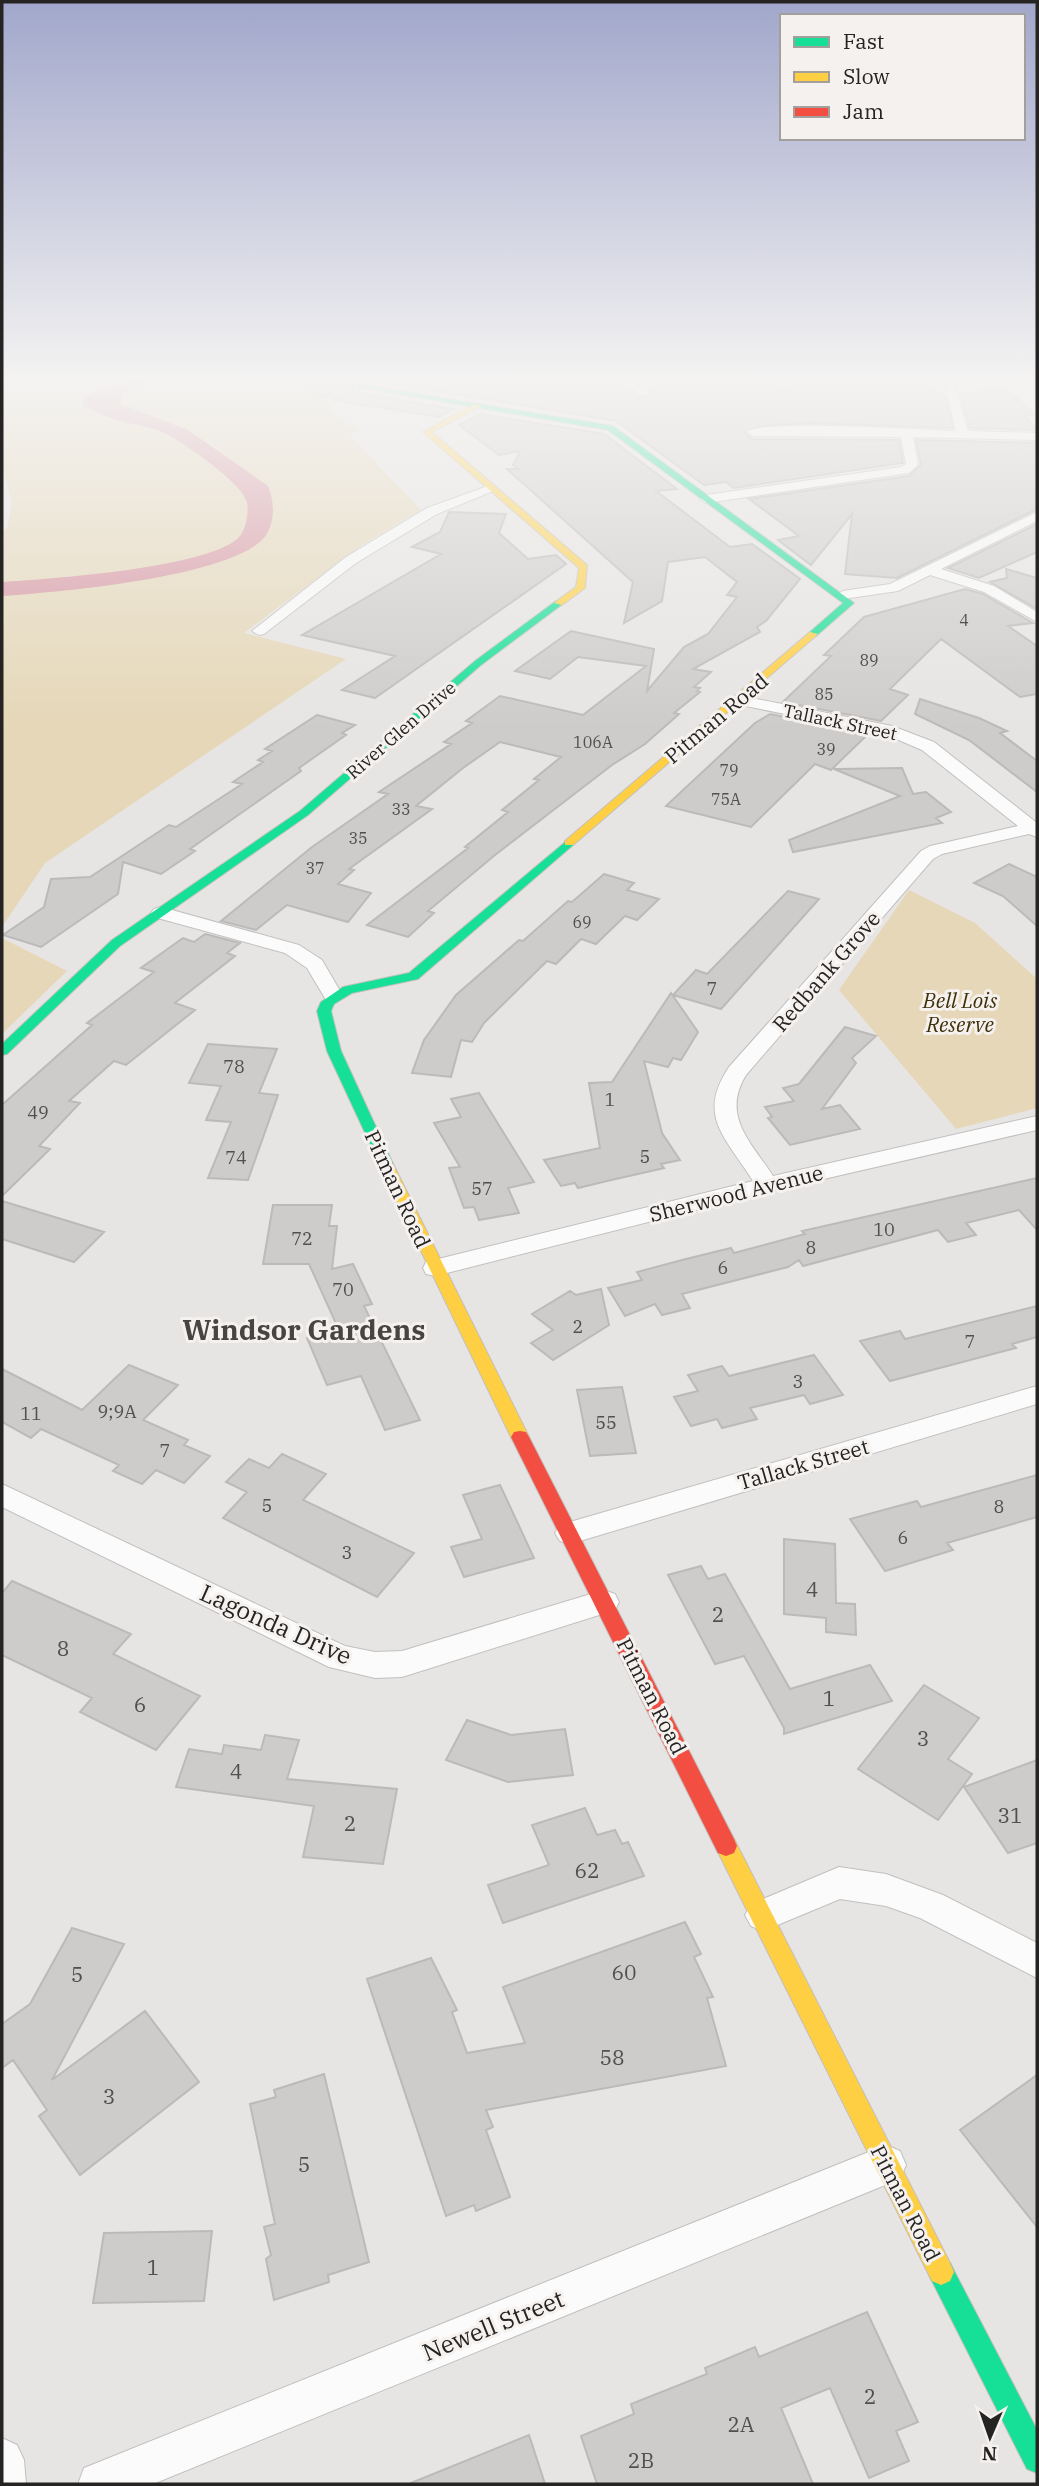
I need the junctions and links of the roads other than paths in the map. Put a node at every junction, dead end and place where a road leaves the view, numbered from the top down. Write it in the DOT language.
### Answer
graph roads {
  1 [pos="473,496"];
  2 [pos="500,496"];
  3 [pos="702,496"];
  4 [pos="726,496"];
  5 [pos="706,499"];
  6 [pos="1037,516"];
  7 [pos="929,570"];
  8 [pos="843,595"];
  9 [pos="1037,618"];
  10 [pos="259,631"];
  11 [pos="737,700"];
  12 [pos="1035,830"];
  13 [pos="161,913"];
  14 [pos="333,996"];
  15 [pos="2,1051"];
  16 [pos="1037,1123"];
  17 [pos="767,1185"];
  18 [pos="435,1268"];
  19 [pos="1037,1395"];
  20 [pos="2,1495"];
  21 [pos="570,1533"];
  22 [pos="604,1602"];
  23 [pos="763,1915"];
  24 [pos="1034,1954"];
  25 [pos="886,2165"];
  26 [pos="1037,2459"];
  27 [pos="2,2460"];
  28 [pos="4,2484"];
  29 [pos="100,2484"];
  1 -- 10 [label="street"];
  2 -- 13 [label="street, River Glen Drive"];
  3 -- 5 [label="street"];
  4 -- 5 [label="street"];
  5 -- 8 [label="street"];
  6 -- 7 [label="street"];
  7 -- 8 [label="street"];
  7 -- 9 [label="street"];
  8 -- 11 [label="street, Pitman Road"];
  11 -- 12 [label="street, Tallack Street"];
  11 -- 14 [label="street, Pitman Road"];
  12 -- 17 [label="street, Redbank Grove"];
  13 -- 14 [label="street"];
  13 -- 15 [label="street, River Glen Drive"];
  14 -- 18 [label="street, Pitman Road"];
  16 -- 17 [label="street, Sherwood Avenue"];
  17 -- 18 [label="street, Sherwood Avenue"];
  18 -- 21 [label="street, Pitman Road"];
  19 -- 21 [label="street, Tallack Street"];
  20 -- 22 [label="street, Lagonda Drive"];
  21 -- 22 [label="street, Pitman Road"];
  22 -- 23 [label="street, Pitman Road"];
  23 -- 24 [label="street"];
  23 -- 25 [label="street, Pitman Road"];
  25 -- 26 [label="street, Pitman Road"];
  25 -- 29 [label="street, Newell Street"];
  27 -- 28 [label="street"];
}
